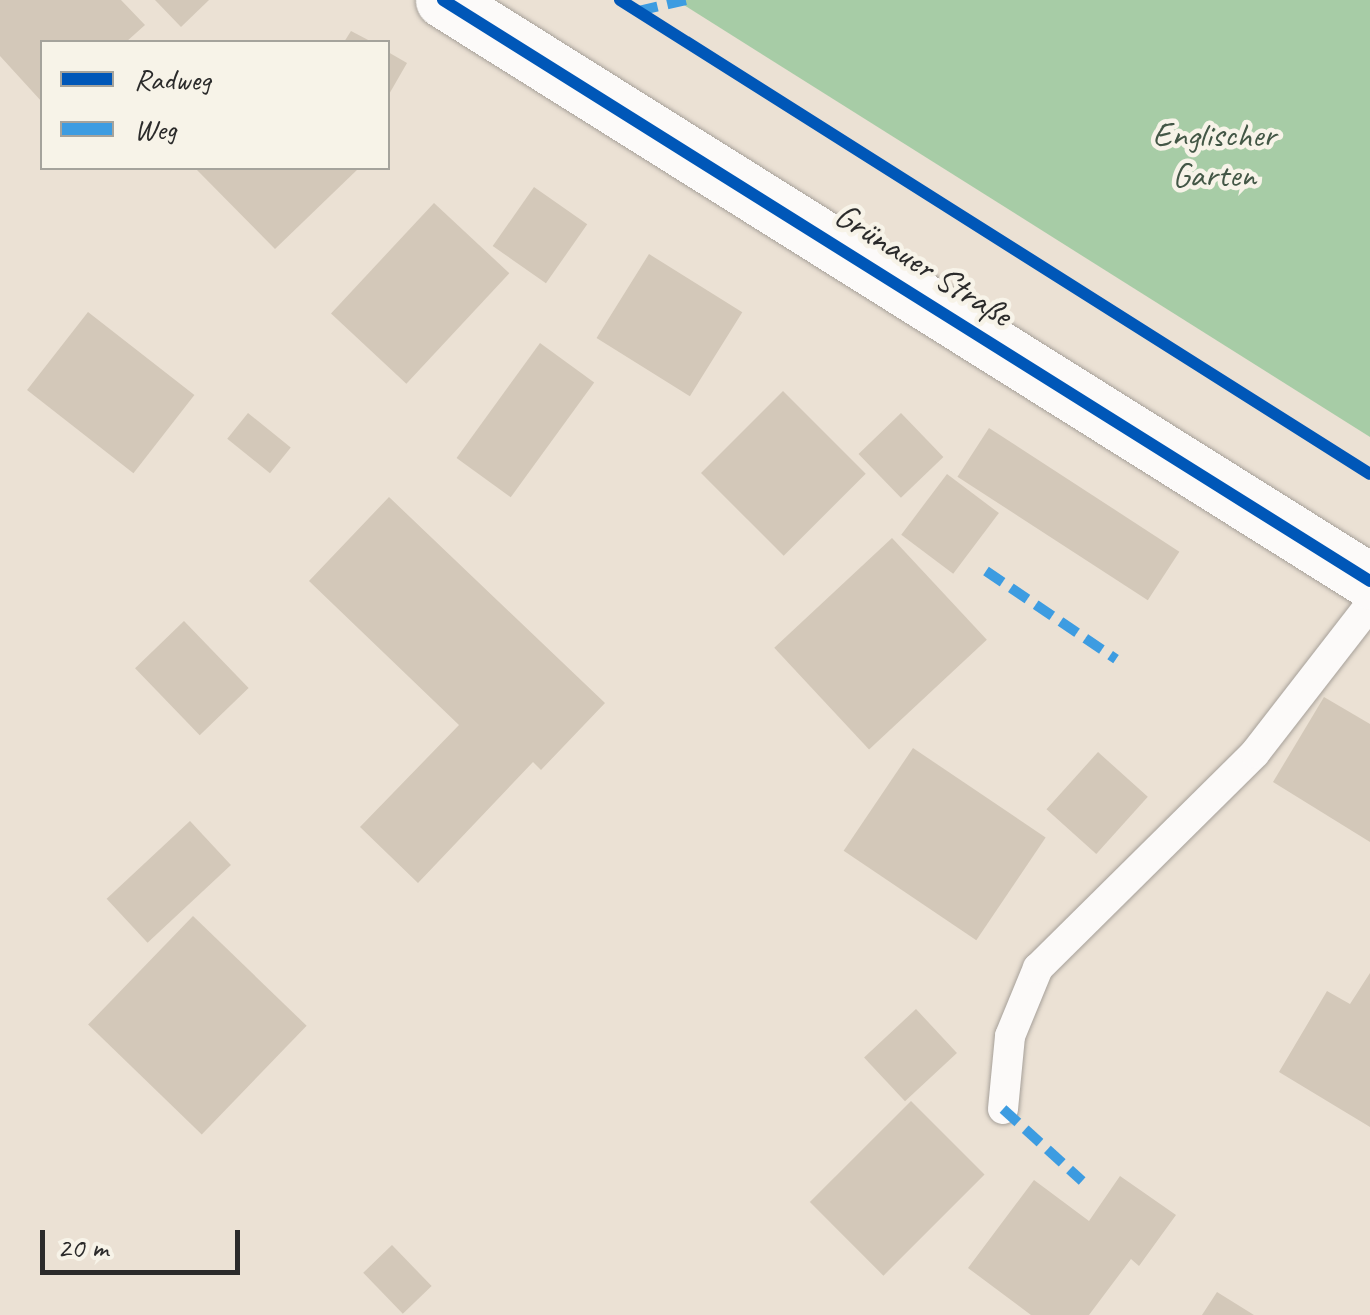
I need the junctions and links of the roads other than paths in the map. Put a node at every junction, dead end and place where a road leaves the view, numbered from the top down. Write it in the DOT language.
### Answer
graph roads {
  1 [pos="469,7"];
  2 [pos="1370,580"];
  3 [pos="1370,604"];
  4 [pos="1003,1110"];
  1 -- 2 [label="street, Grünauer Straße"];
  3 -- 4 [label="lane"];
}
